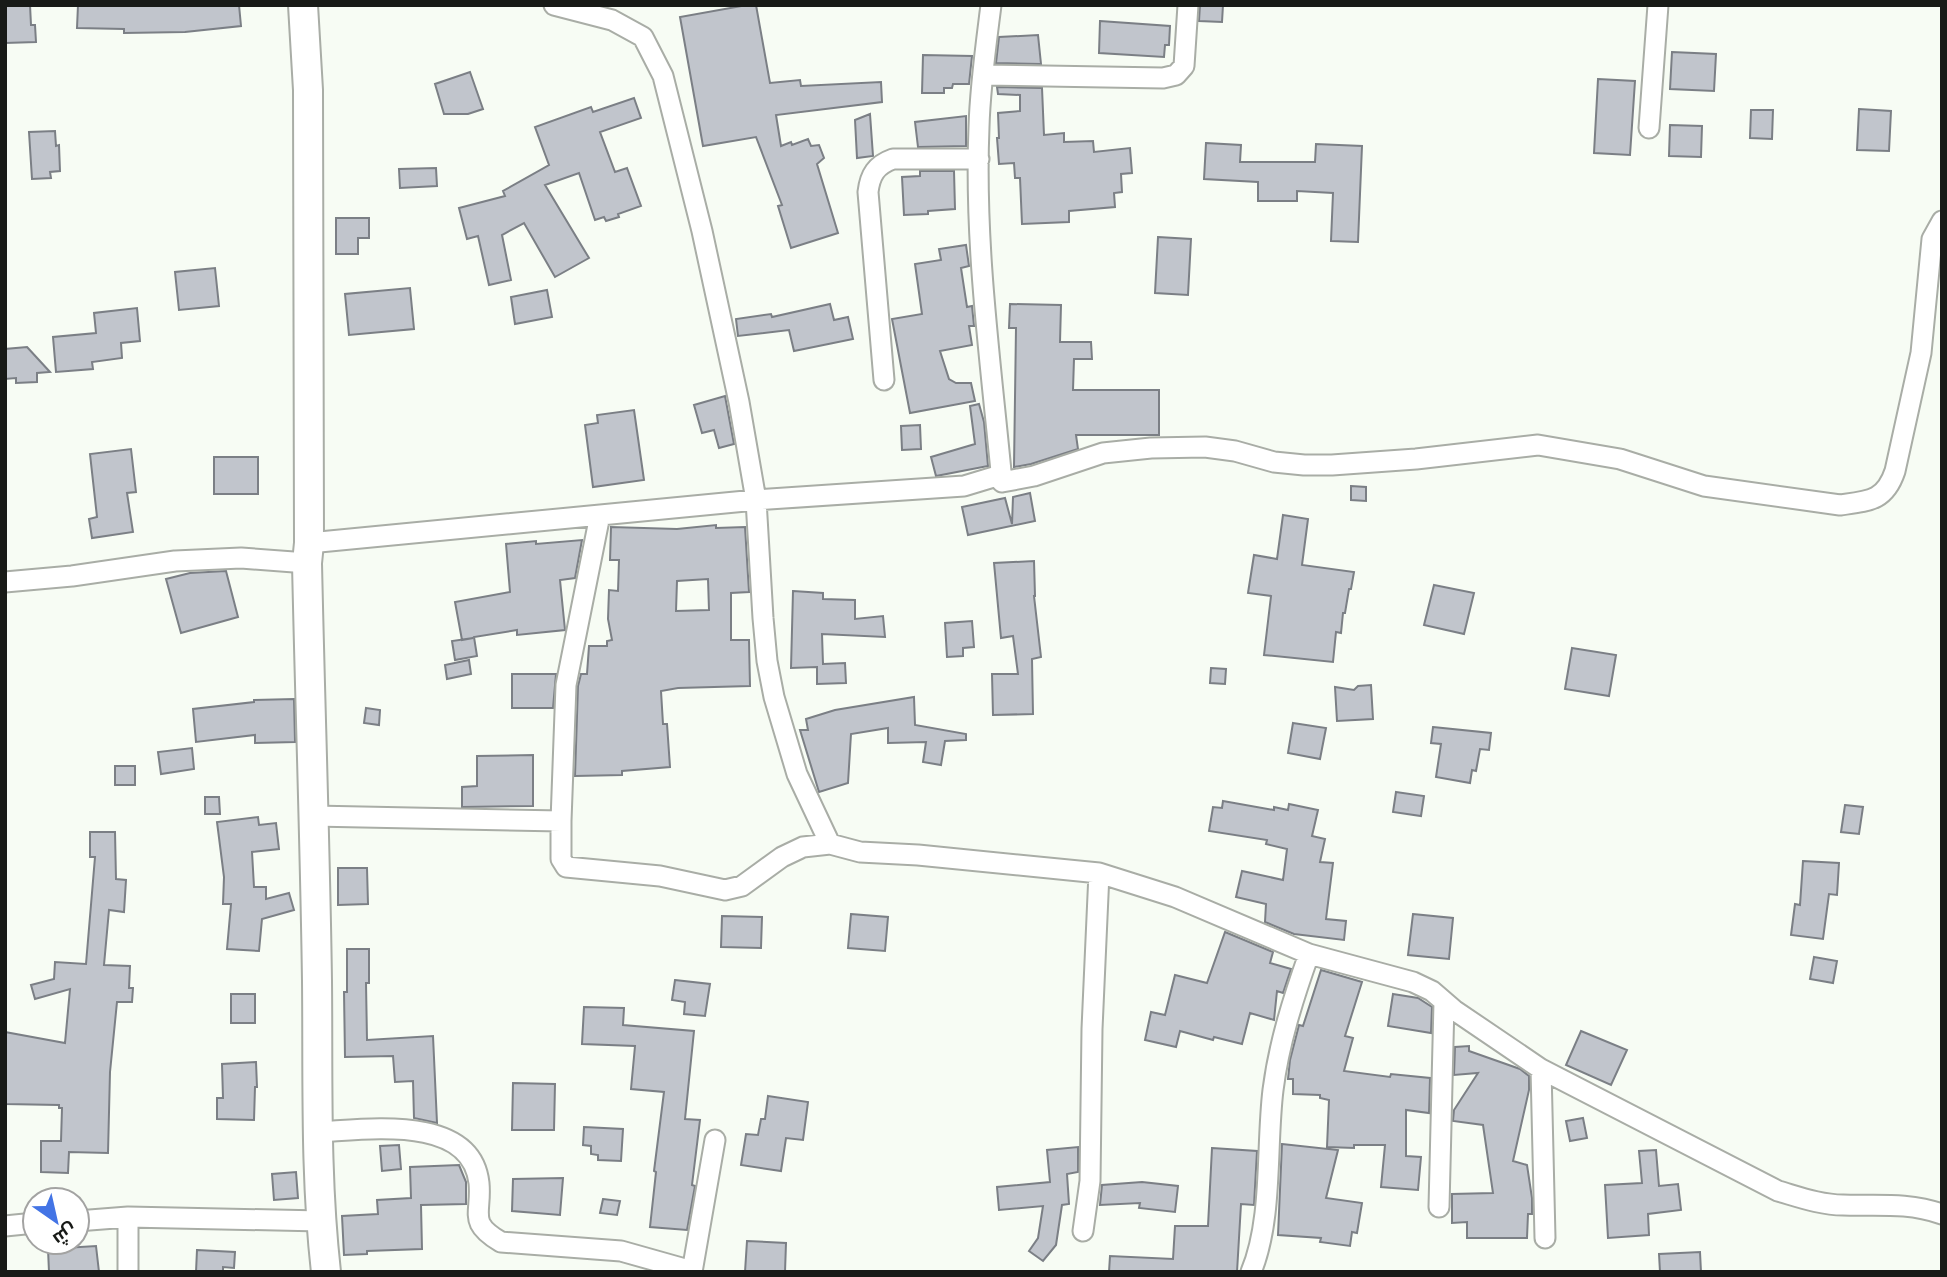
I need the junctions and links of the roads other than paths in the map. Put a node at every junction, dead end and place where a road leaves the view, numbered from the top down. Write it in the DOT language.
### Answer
graph roads {
  1 [pos="303,5"];
  2 [pos="554,5"];
  3 [pos="990,5"];
  4 [pos="1188,5"];
  5 [pos="1658,5"];
  6 [pos="984,75"];
  7 [pos="1649,128"];
  8 [pos="979,159"];
  9 [pos="1942,221"];
  10 [pos="884,380"];
  11 [pos="1002,482"];
  12 [pos="756,500"];
  13 [pos="600,515"];
  14 [pos="308,553"];
  15 [pos="5,582"];
  16 [pos="313,816"];
  17 [pos="561,821"];
  18 [pos="830,844"];
  19 [pos="1099,873"];
  20 [pos="1309,954"];
  21 [pos="1444,1002"];
  22 [pos="1541,1069"];
  23 [pos="317,1132"];
  24 [pos="715,1140"];
  25 [pos="1439,1207"];
  26 [pos="1942,1214"];
  27 [pos="128,1217"];
  28 [pos="91,1220"];
  29 [pos="321,1221"];
  30 [pos="1083,1231"];
  31 [pos="1545,1238"];
  32 [pos="128,1272"];
  33 [pos="326,1272"];
  34 [pos="692,1272"];
  35 [pos="1251,1272"];
  1 -- 14 [label="street"];
  2 -- 12 [label="street"];
  3 -- 6 [label="street"];
  4 -- 6 [label="street"];
  5 -- 7 [label="street"];
  6 -- 8 [label="street"];
  8 -- 10 [label="street"];
  8 -- 11 [label="street"];
  9 -- 11 [label="street"];
  11 -- 12 [label="street"];
  12 -- 13 [label="street"];
  12 -- 18 [label="street"];
  13 -- 14 [label="street"];
  13 -- 17 [label="street"];
  14 -- 15 [label="street"];
  14 -- 16 [label="street"];
  16 -- 17 [label="street"];
  16 -- 23 [label="street"];
  17 -- 18 [label="street"];
  18 -- 19 [label="street"];
  19 -- 20 [label="street"];
  19 -- 30 [label="street"];
  20 -- 21 [label="street"];
  20 -- 35 [label="street"];
  21 -- 22 [label="street"];
  21 -- 25 [label="street"];
  22 -- 26 [label="street"];
  22 -- 31 [label="street"];
  23 -- 29 [label="street"];
  23 -- 34 [label="street"];
  24 -- 34 [label="street"];
  27 -- 28 [label="street"];
  27 -- 29 [label="street"];
  27 -- 32 [label="street"];
  29 -- 33 [label="street"];
}
